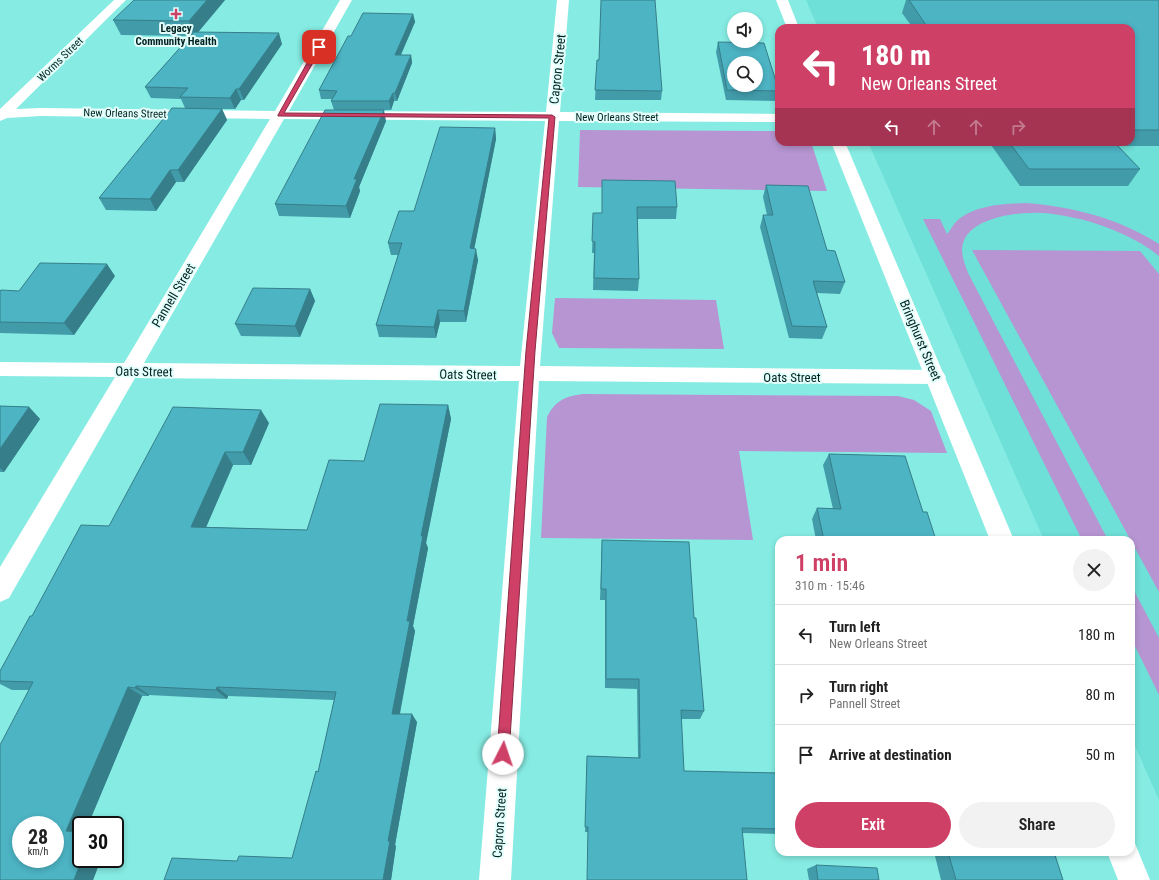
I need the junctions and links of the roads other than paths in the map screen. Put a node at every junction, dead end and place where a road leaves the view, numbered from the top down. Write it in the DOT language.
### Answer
graph roads {
  1 [pos="120,0"];
  2 [pos="346,0"];
  3 [pos="563,0"];
  4 [pos="782,0"];
  5 [pos="791,24"];
  6 [pos="1,115"];
  7 [pos="280,115"];
  8 [pos="552,117"];
  9 [pos="775,118"];
  10 [pos="840,146"];
  11 [pos="0,369"];
  12 [pos="128,370"];
  13 [pos="529,375"];
  14 [pos="936,377"];
  15 [pos="1000,536"];
  16 [pos="0,590"];
  17 [pos="1125,856"];
  18 [pos="495,880"];
  19 [pos="1134,880"];
  1 -- 6 [label="street, Worms Street"];
  2 -- 7 [label="street, Pannell Street"];
  3 -- 8 [label="street, Capron Street"];
  4 -- 5 [label="street"];
  6 -- 7 [label="street, New Orleans Street"];
  7 -- 8 [label="street, New Orleans Street"];
  7 -- 12 [label="street, Pannell Street"];
  8 -- 9 [label="street, New Orleans Street"];
  8 -- 13 [label="street, Capron Street"];
  10 -- 14 [label="street, Bringhurst Street"];
  11 -- 12 [label="street, Oats Street"];
  12 -- 13 [label="street, Oats Street"];
  12 -- 16 [label="street, Pannell Street"];
  13 -- 14 [label="street, Oats Street"];
  13 -- 18 [label="street, Capron Street"];
  14 -- 15 [label="street, Bringhurst Street"];
  17 -- 19 [label="street"];
}
